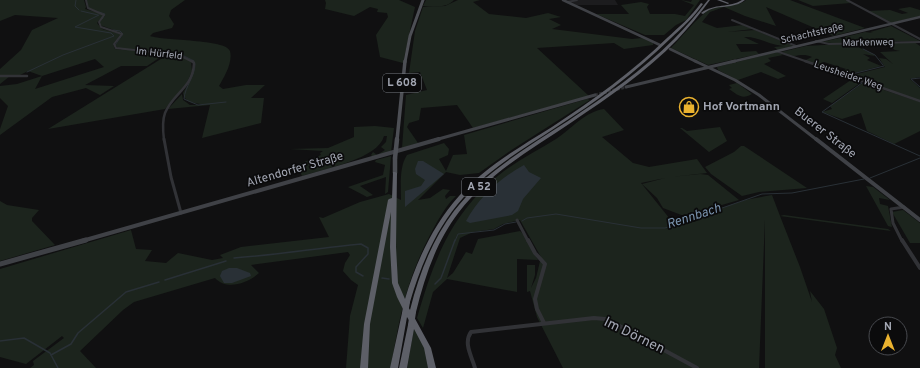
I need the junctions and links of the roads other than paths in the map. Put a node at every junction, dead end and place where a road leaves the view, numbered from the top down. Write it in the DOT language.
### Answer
graph roads {
  1 [pos="86,0"];
  2 [pos="564,0"];
  3 [pos="577,0"];
  4 [pos="705,0"];
  5 [pos="709,0"];
  6 [pos="718,0"];
  7 [pos="743,0"];
  8 [pos="847,0"];
  9 [pos="568,2"];
  10 [pos="422,3"];
  11 [pos="699,14"];
  12 [pos="920,17"];
  13 [pos="732,20"];
  14 [pos="892,24"];
  15 [pos="920,39"];
  16 [pos="816,42"];
  17 [pos="920,42"];
  18 [pos="660,45"];
  19 [pos="796,46"];
  20 [pos="670,49"];
  21 [pos="776,51"];
  22 [pos="708,67"];
  23 [pos="0,76"];
  24 [pos="27,76"];
  25 [pos="626,87"];
  26 [pos="595,95"];
  27 [pos="920,102"];
  28 [pos="394,173"];
  29 [pos="904,207"];
  30 [pos="180,213"];
  31 [pos="517,220"];
  32 [pos="920,220"];
  33 [pos="0,264"];
  34 [pos="920,268"];
  35 [pos="544,323"];
  36 [pos="364,368"];
  37 [pos="394,368"];
  38 [pos="403,368"];
  39 [pos="432,368"];
  40 [pos="476,368"];
  41 [pos="697,368"];
  1 -- 30 [label="street, Im Hürfeld"];
  2 -- 9 [label="street"];
  3 -- 9 [label="street"];
  4 -- 37 [label="highway, A 52, bridge"];
  5 -- 11 [label="highway, A 52"];
  6 -- 7 [label="highway"];
  7 -- 11 [label="highway"];
  8 -- 14 [label="street"];
  9 -- 18 [label="street"];
  10 -- 28 [label="main road, L 608, bridge"];
  11 -- 38 [label="highway, A 52, bridge"];
  12 -- 14 [label="street, Schachtstraße"];
  13 -- 19 [label="street"];
  14 -- 15 [label="street"];
  14 -- 16 [label="street, Schachtstraße"];
  16 -- 17 [label="street, Markenweg"];
  16 -- 19 [label="street, Schachtstraße"];
  19 -- 21 [label="street, Schachtstraße"];
  20 -- 22 [label="street, Buerer Straße"];
  21 -- 22 [label="street, Schachtstraße"];
  21 -- 27 [label="street, Leusheider Weg"];
  22 -- 25 [label="street"];
  22 -- 29 [label="street, Buerer Straße"];
  23 -- 24 [label="street"];
  26 -- 30 [label="street, Altendorfer Straße"];
  28 -- 36 [label="highway"];
  28 -- 39 [label="highway"];
  29 -- 32 [label="street, Buerer Straße"];
  29 -- 34 [label="street"];
  30 -- 33 [label="street, Altendorfer Straße"];
  31 -- 35 [label="street"];
  35 -- 40 [label="street, Im Dörnen"];
  35 -- 41 [label="street, Im Dörnen"];
}
